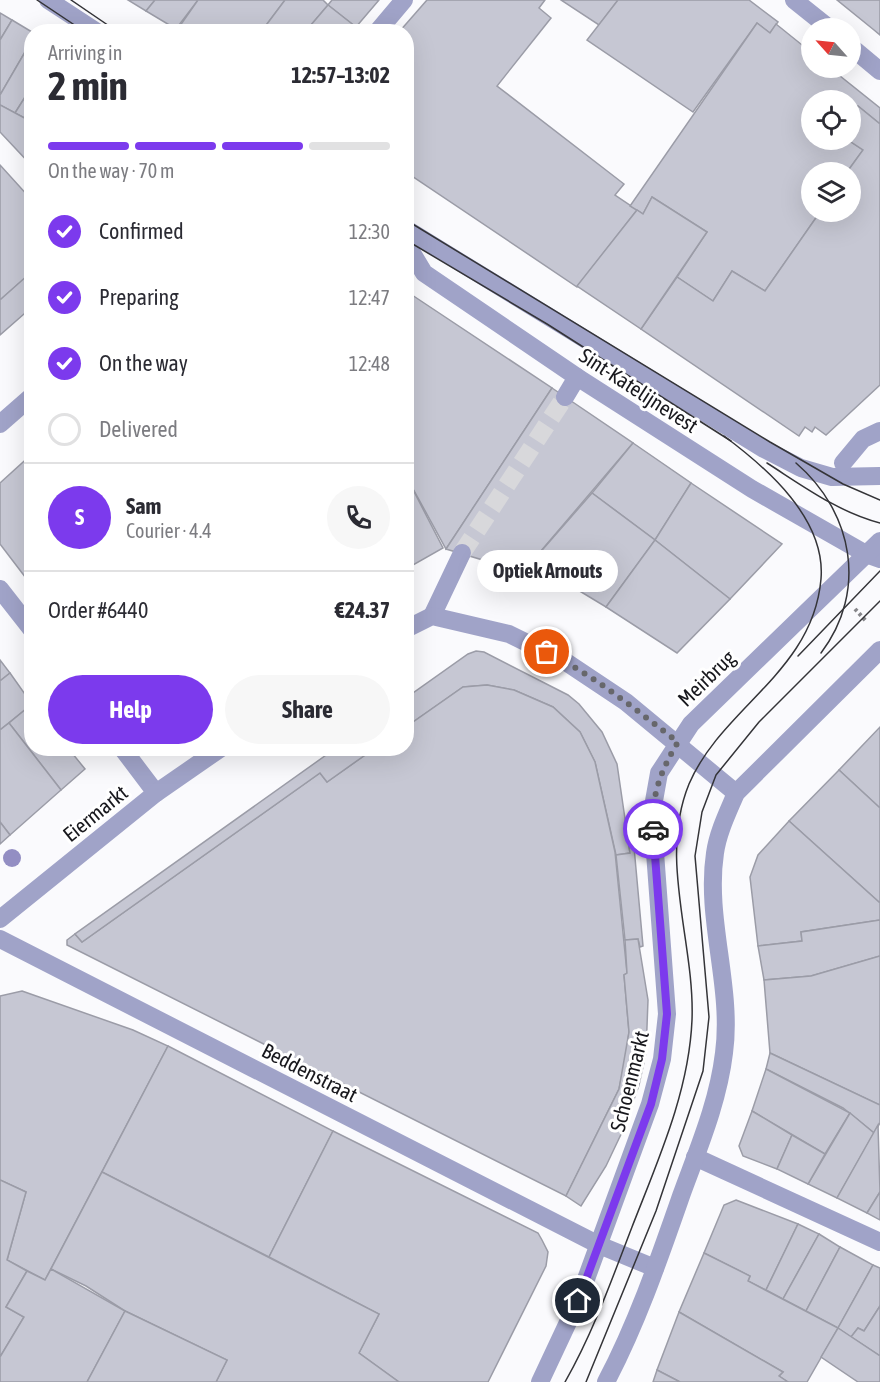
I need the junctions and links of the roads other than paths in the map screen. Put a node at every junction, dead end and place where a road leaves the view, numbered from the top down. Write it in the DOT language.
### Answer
graph roads {
  1 [pos="48,0"];
  2 [pos="404,0"];
  3 [pos="794,0"];
  4 [pos="816,18"];
  5 [pos="86,24"];
  6 [pos="384,24"];
  7 [pos="861,55"];
  8 [pos="880,71"];
  9 [pos="414,233"];
  10 [pos="414,257"];
  11 [pos="577,377"];
  12 [pos="565,397"];
  13 [pos="24,403"];
  14 [pos="0,424"];
  15 [pos="880,431"];
  16 [pos="838,470"];
  17 [pos="880,476"];
  18 [pos="880,541"];
  19 [pos="462,553"];
  20 [pos="873,556"];
  21 [pos="0,589"];
  22 [pos="432,616"];
  23 [pos="24,620"];
  24 [pos="414,625"];
  25 [pos="880,650"];
  26 [pos="678,742"];
  27 [pos="129,756"];
  28 [pos="209,756"];
  29 [pos="156,793"];
  30 [pos="736,793"];
  31 [pos="0,919"];
  32 [pos="0,939"];
  33 [pos="695,1157"];
  34 [pos="880,1242"];
  35 [pos="599,1245"];
  36 [pos="655,1268"];
  37 [pos="540,1382"];
  38 [pos="606,1382"];
  1 -- 5 [label="street"];
  2 -- 6 [label="street"];
  3 -- 4 [label="street"];
  7 -- 8 [label="street"];
  9 -- 16 [label="street, Sint-Katelijnevest"];
  10 -- 11 [label="street, Sint-Katelijnevest"];
  11 -- 12 [label="street"];
  11 -- 20 [label="street, Sint-Katelijnevest"];
  13 -- 14 [label="street"];
  15 -- 16 [label="street"];
  16 -- 17 [label="street, Sint-Katelijnevest"];
  18 -- 20 [label="street, Meirbrug"];
  19 -- 22 [label="street"];
  20 -- 26 [label="street, Meirbrug"];
  21 -- 23 [label="street"];
  22 -- 24 [label="street"];
  22 -- 26 [label="street"];
  25 -- 30 [label="street"];
  26 -- 30 [label="street"];
  26 -- 35 [label="street, Schoenmarkt"];
  27 -- 29 [label="street"];
  28 -- 29 [label="street, Eiermarkt"];
  29 -- 31 [label="street, Eiermarkt"];
  30 -- 33 [label="street"];
  32 -- 35 [label="street, Beddenstraat"];
  33 -- 34 [label="street"];
  33 -- 36 [label="street"];
  35 -- 36 [label="street, Beddenstraat"];
  35 -- 37 [label="street, Schoenmarkt"];
  36 -- 38 [label="street"];
}
